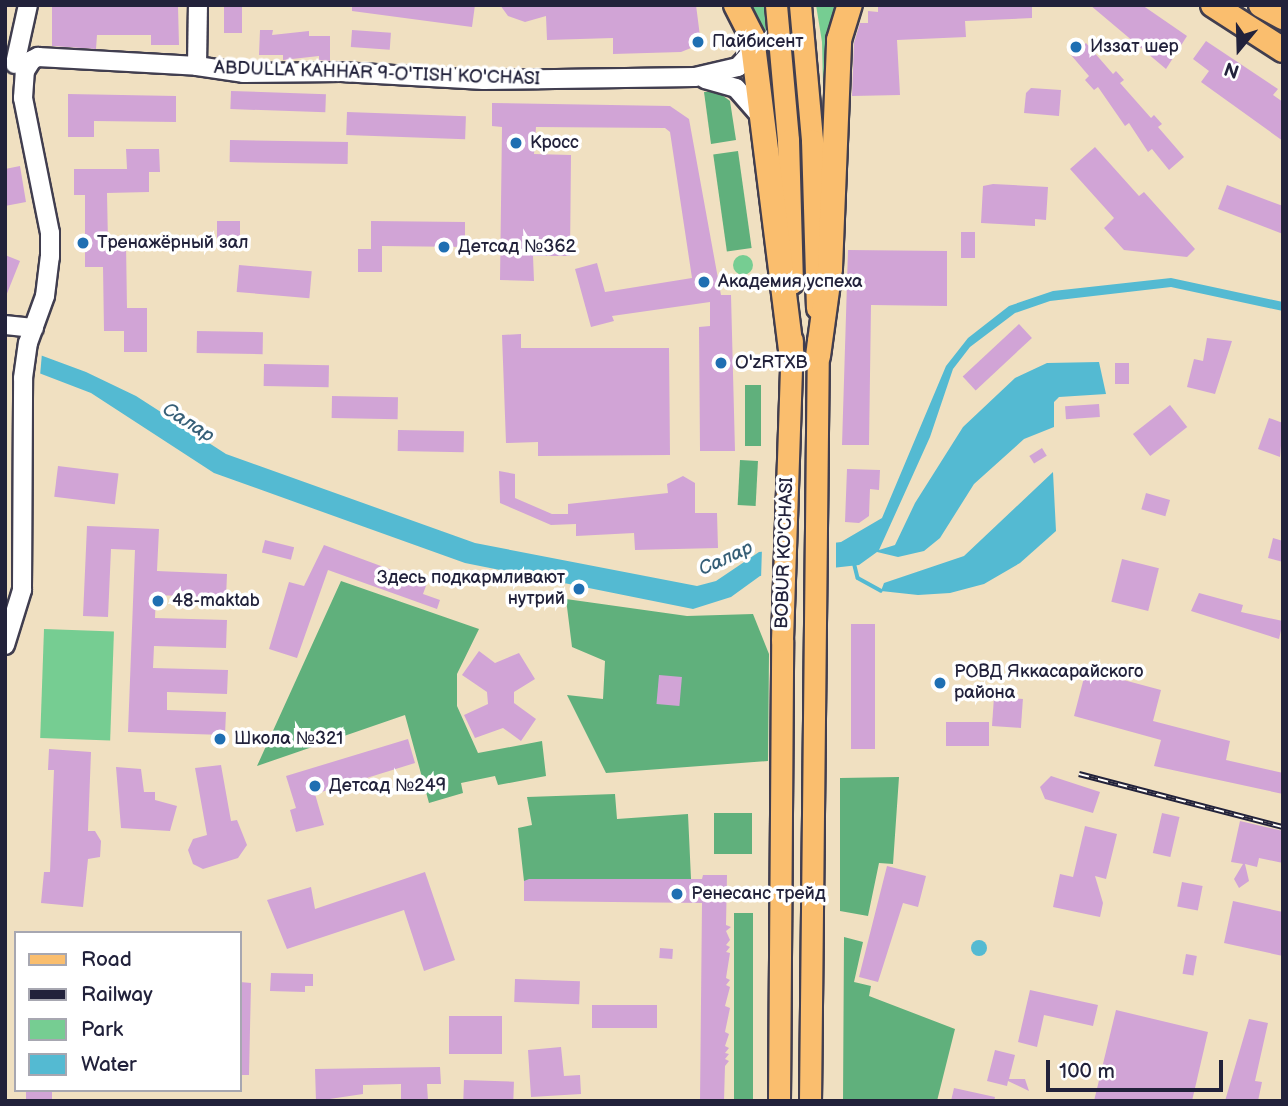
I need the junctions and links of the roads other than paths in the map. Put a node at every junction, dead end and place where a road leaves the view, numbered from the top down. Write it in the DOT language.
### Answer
graph roads {
  1 [pos="28,5"];
  2 [pos="198,5"];
  3 [pos="736,5"];
  4 [pos="776,5"];
  5 [pos="800,5"];
  6 [pos="850,5"];
  7 [pos="1213,5"];
  8 [pos="1261,5"];
  9 [pos="1283,17"];
  10 [pos="752,37"];
  11 [pos="1283,50"];
  12 [pos="197,66"];
  13 [pos="18,67"];
  14 [pos="695,78"];
  15 [pos="763,122"];
  16 [pos="5,325"];
  17 [pos="31,335"];
  18 [pos="792,356"];
  19 [pos="818,356"];
  20 [pos="782,640"];
  21 [pos="813,641"];
  22 [pos="5,645"];
  23 [pos="779,1101"];
  24 [pos="810,1101"];
  1 -- 13 [label="street"];
  2 -- 12 [label="street"];
  3 -- 10 [label="highway"];
  4 -- 18 [label="main road, BOBUR KO'CHASI"];
  5 -- 19 [label="main road, BOBUR KO'CHASI"];
  6 -- 19 [label="highway"];
  7 -- 11 [label="highway"];
  8 -- 9 [label="highway"];
  10 -- 14 [label="street, ABDULLA KAHHAR 9-O'TISH KO'CHASI"];
  10 -- 15 [label="highway"];
  12 -- 13 [label="street, ABDULLA KAHHAR 9-O'TISH KO'CHASI"];
  12 -- 14 [label="street, ABDULLA KAHHAR 9-O'TISH KO'CHASI"];
  13 -- 17 [label="street"];
  14 -- 15 [label="street, ABDULLA KAHHAR 9-O'TISH KO'CHASI"];
  15 -- 18 [label="highway"];
  16 -- 17 [label="street"];
  17 -- 22 [label="street"];
  18 -- 20 [label="main road, BOBUR KO'CHASI"];
  19 -- 21 [label="main road, BOBUR KO'CHASI"];
  20 -- 21 [label="main road"];
  20 -- 23 [label="main road, BOBUR KO'CHASI"];
  21 -- 24 [label="main road, BOBUR KO'CHASI"];
}
